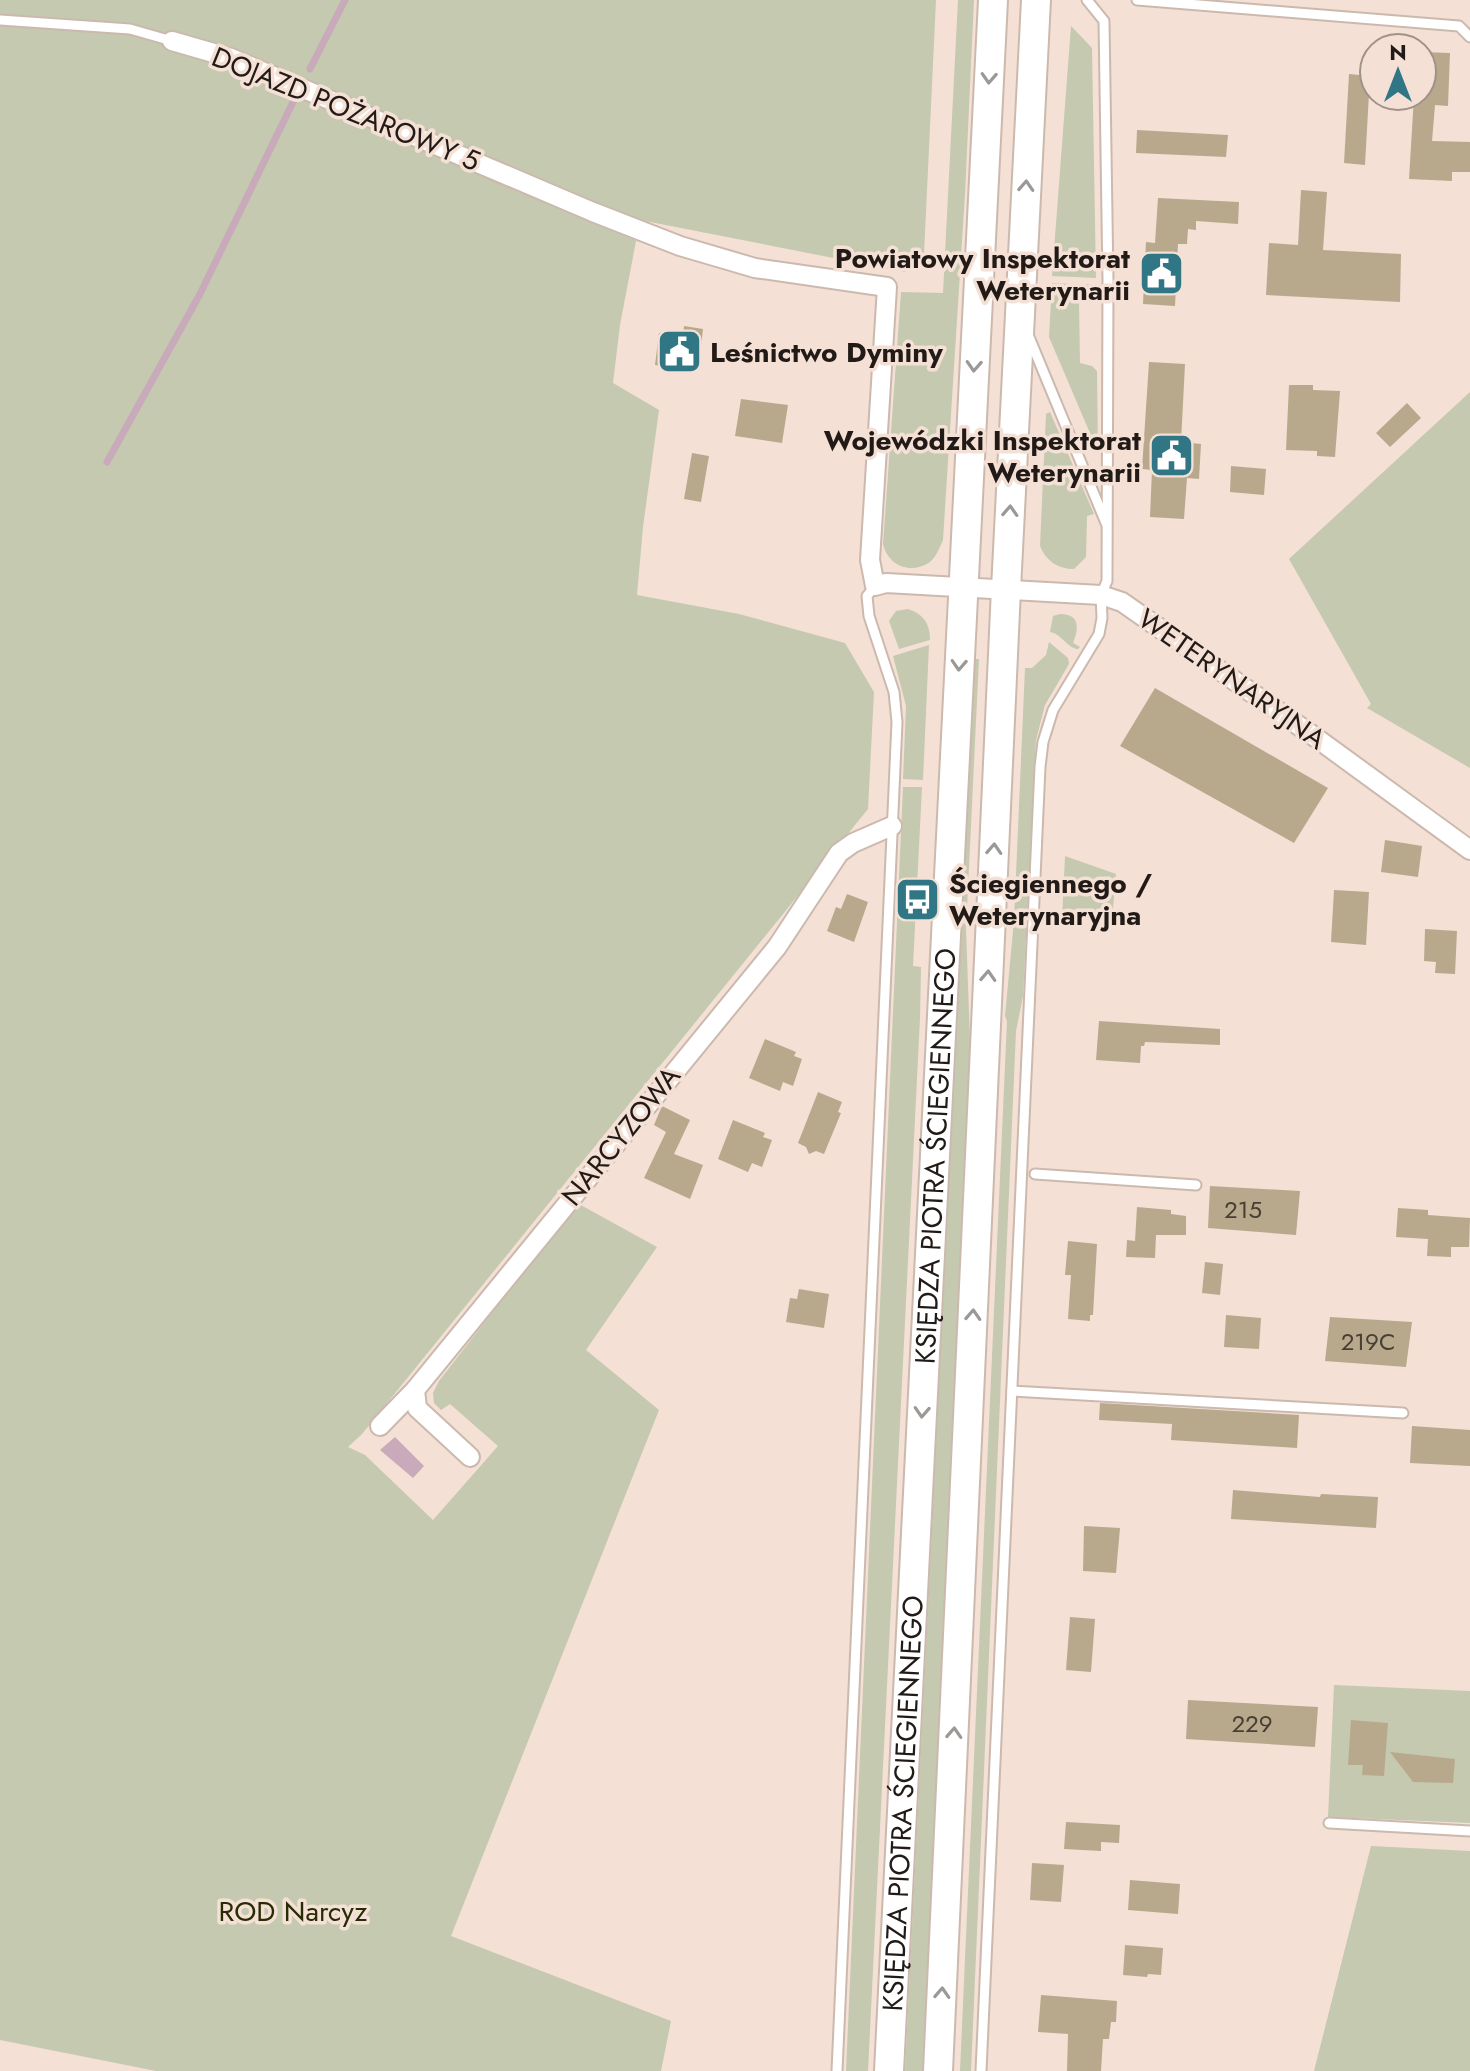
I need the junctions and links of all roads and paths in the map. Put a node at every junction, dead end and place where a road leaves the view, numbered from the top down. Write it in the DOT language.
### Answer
graph roads {
  1 [pos="993,0"];
  2 [pos="1036,0"];
  3 [pos="1087,0"];
  4 [pos="1137,0"];
  5 [pos="0,20"];
  6 [pos="1470,37"];
  7 [pos="172,41"];
  8 [pos="1020,317"];
  9 [pos="1108,526"];
  10 [pos="875,586"];
  11 [pos="963,587"];
  12 [pos="1006,589"];
  13 [pos="1101,595"];
  14 [pos="892,826"];
  15 [pos="1470,850"];
  16 [pos="1035,1174"];
  17 [pos="1196,1185"];
  18 [pos="415,1390"];
  19 [pos="1012,1391"];
  20 [pos="1403,1413"];
  21 [pos="380,1426"];
  22 [pos="470,1457"];
  23 [pos="1329,1823"];
  24 [pos="1470,1831"];
  25 [pos="837,2071"];
  26 [pos="889,2071"];
  27 [pos="938,2071"];
  28 [pos="981,2071"];
  1 -- 11 [label="main road, KSIĘDZA PIOTRA ŚCIEGIENNEGO, one-way"];
  8 -- 2 [label="main road, KSIĘDZA PIOTRA ŚCIEGIENNEGO, one-way"];
  3 -- 9 [label="lane"];
  4 -- 6 [label="lane"];
  5 -- 7 [label="lane, DOJAZD POŻAROWY 5"];
  7 -- 10 [label="street, DOJAZD POŻAROWY 5"];
  8 -- 9 [label="lane"];
  12 -- 8 [label="main road, KSIĘDZA PIOTRA ŚCIEGIENNEGO, one-way"];
  9 -- 13 [label="lane"];
  10 -- 11 [label="street, WETERYNARYJNA"];
  10 -- 14 [label="lane"];
  11 -- 12 [label="street, WETERYNARYJNA"];
  11 -- 26 [label="main road, KSIĘDZA PIOTRA ŚCIEGIENNEGO, one-way"];
  12 -- 13 [label="street, WETERYNARYJNA"];
  27 -- 12 [label="main road, KSIĘDZA PIOTRA ŚCIEGIENNEGO, one-way"];
  13 -- 15 [label="street, WETERYNARYJNA"];
  13 -- 19 [label="lane"];
  14 -- 18 [label="street, NARCYZOWA"];
  14 -- 25 [label="lane"];
  16 -- 17 [label="lane"];
  18 -- 21 [label="street, NARCYZOWA"];
  18 -- 22 [label="street"];
  19 -- 20 [label="lane"];
  19 -- 28 [label="lane"];
  23 -- 24 [label="lane"];
}
